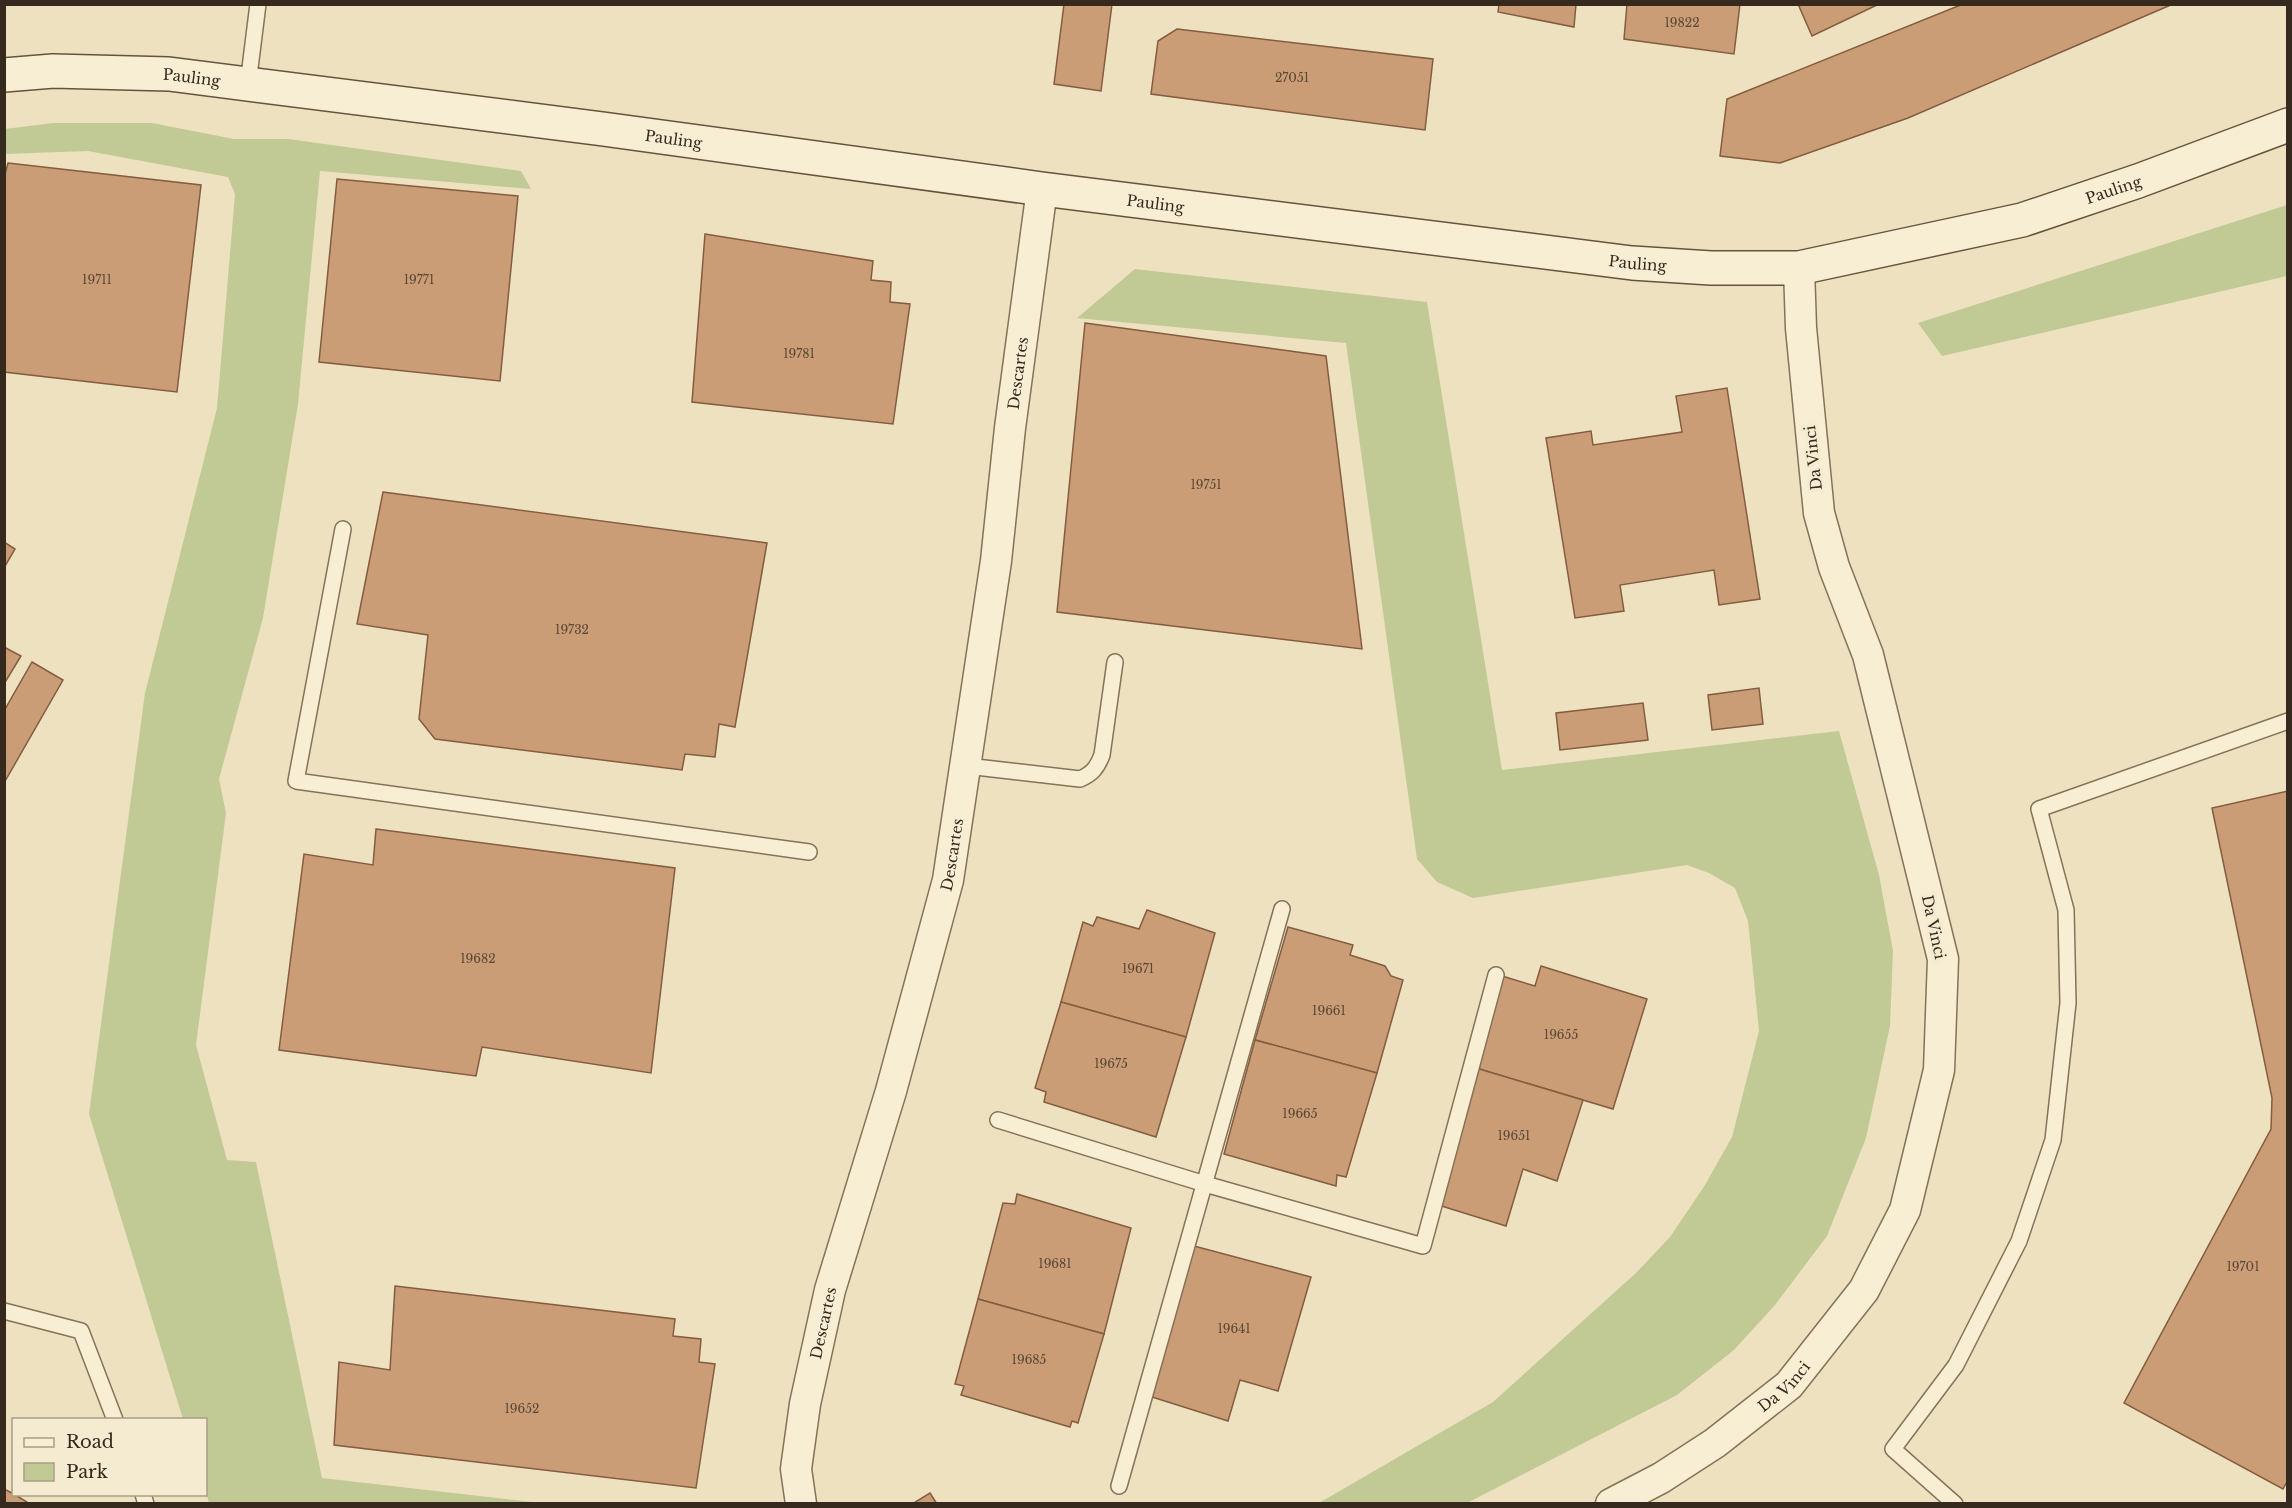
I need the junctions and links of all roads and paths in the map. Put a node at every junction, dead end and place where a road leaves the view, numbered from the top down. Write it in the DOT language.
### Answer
graph roads {
  1 [pos="258,4"];
  2 [pos="4,75"];
  3 [pos="248,84"];
  4 [pos="2288,125"];
  5 [pos="1042,189"];
  6 [pos="1799,268"];
  7 [pos="343,529"];
  8 [pos="1115,662"];
  9 [pos="2288,721"];
  10 [pos="967,766"];
  11 [pos="809,852"];
  12 [pos="1282,909"];
  13 [pos="1496,975"];
  14 [pos="998,1120"];
  15 [pos="1205,1184"];
  16 [pos="4,1311"];
  17 [pos="115,1418"];
  18 [pos="1119,1486"];
  19 [pos="801,1503"];
  20 [pos="1611,1503"];
  21 [pos="1955,1503"];
  1 -- 3 [label="lane"];
  2 -- 3 [label="street, Pauling"];
  3 -- 5 [label="street, Pauling"];
  4 -- 6 [label="street, Pauling"];
  5 -- 6 [label="street, Pauling"];
  5 -- 10 [label="street, Descartes"];
  6 -- 20 [label="street, Da Vinci"];
  7 -- 11 [label="lane"];
  8 -- 10 [label="lane"];
  9 -- 21 [label="lane"];
  10 -- 19 [label="street, Descartes"];
  12 -- 15 [label="lane"];
  13 -- 15 [label="lane"];
  14 -- 15 [label="lane"];
  15 -- 18 [label="lane"];
  16 -- 17 [label="lane"];
}
